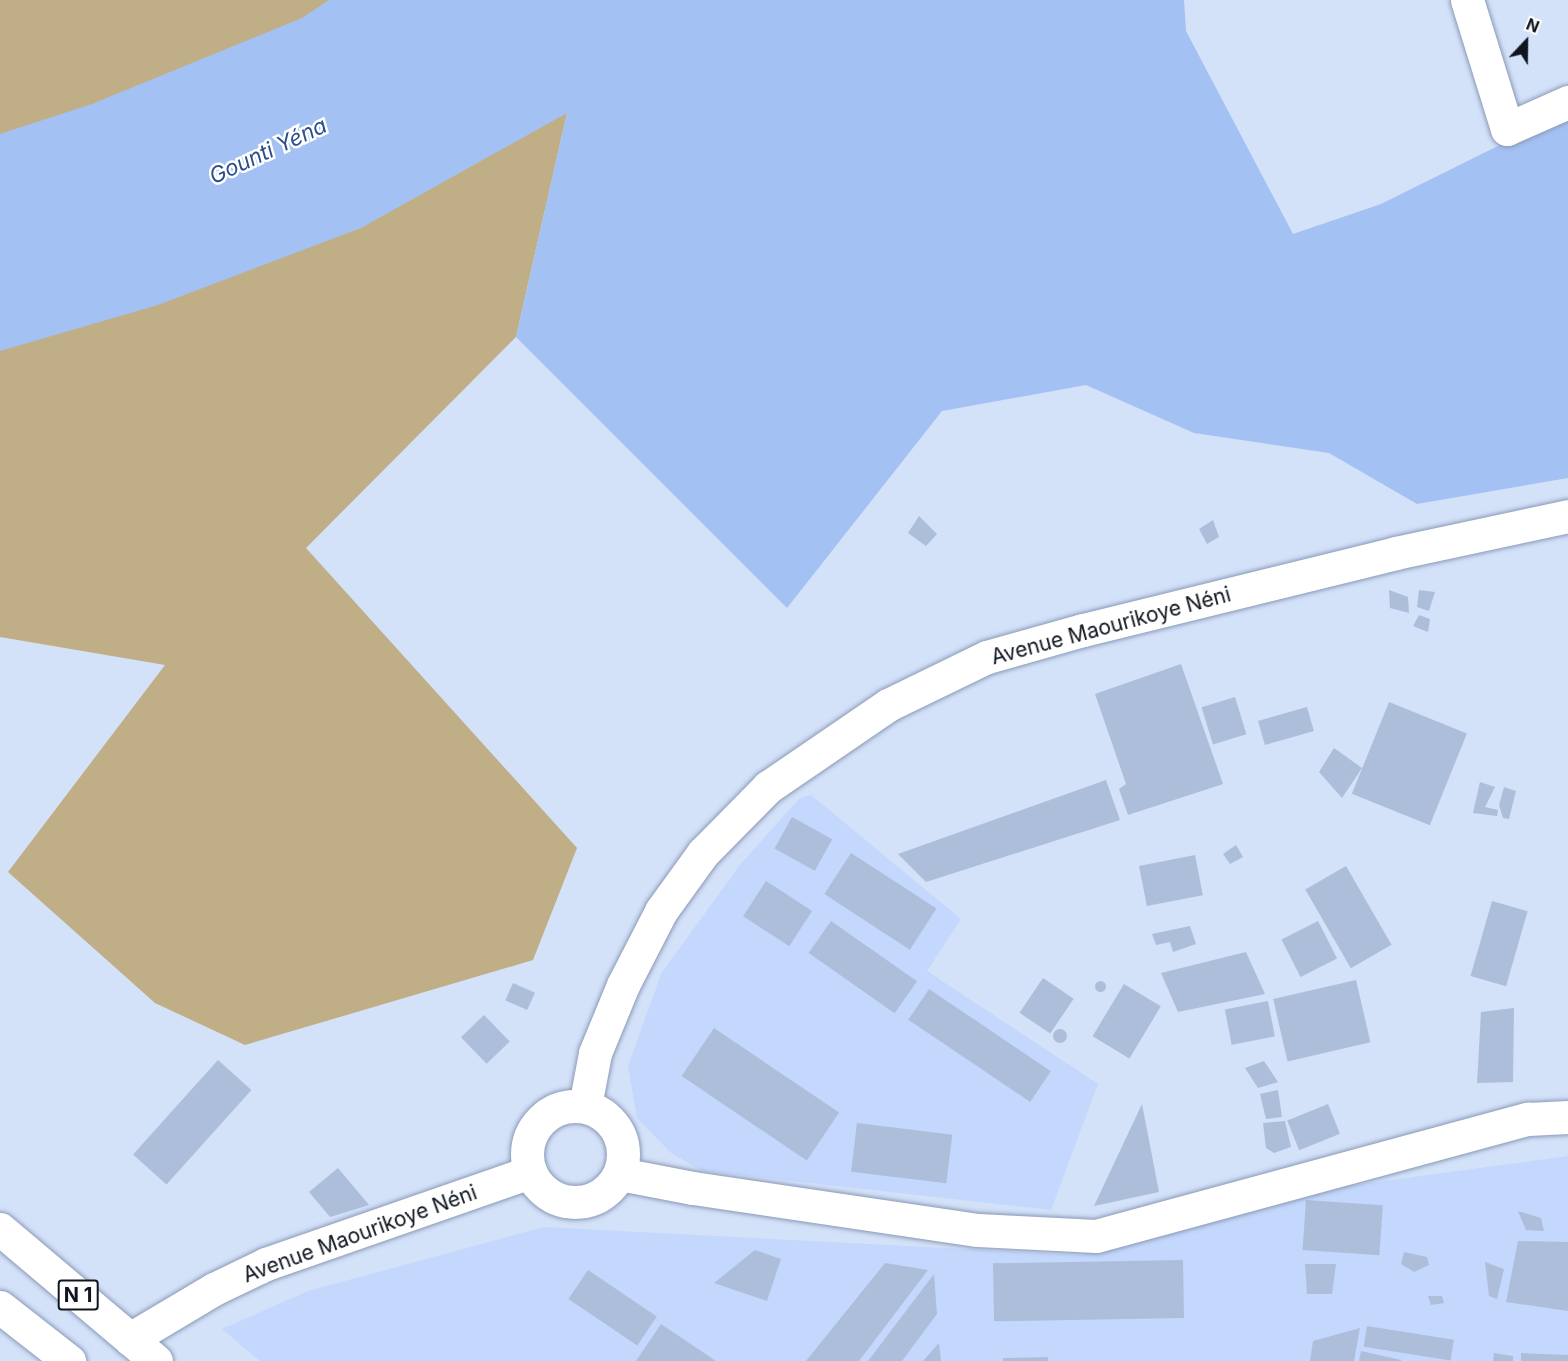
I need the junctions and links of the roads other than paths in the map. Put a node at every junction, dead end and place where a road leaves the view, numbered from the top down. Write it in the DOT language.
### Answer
graph roads {
  1 [pos="1467,0"];
  2 [pos="1568,102"];
  3 [pos="1568,516"];
  4 [pos="585,1106"];
  5 [pos="1568,1117"];
  6 [pos="530,1172"];
  7 [pos="620,1174"];
  8 [pos="0,1229"];
  9 [pos="0,1307"];
  10 [pos="130,1338"];
  11 [pos="69,1361"];
  12 [pos="156,1361"];
  1 -- 2 [label="street"];
  3 -- 4 [label="street, Avenue Maourikoye Néni"];
  4 -- 6 [label="street"];
  4 -- 7 [label="street"];
  5 -- 7 [label="street"];
  6 -- 7 [label="street"];
  6 -- 10 [label="street, Avenue Maourikoye Néni"];
  8 -- 10 [label="street, N 1"];
  9 -- 11 [label="street"];
  10 -- 12 [label="street, N 1"];
}
